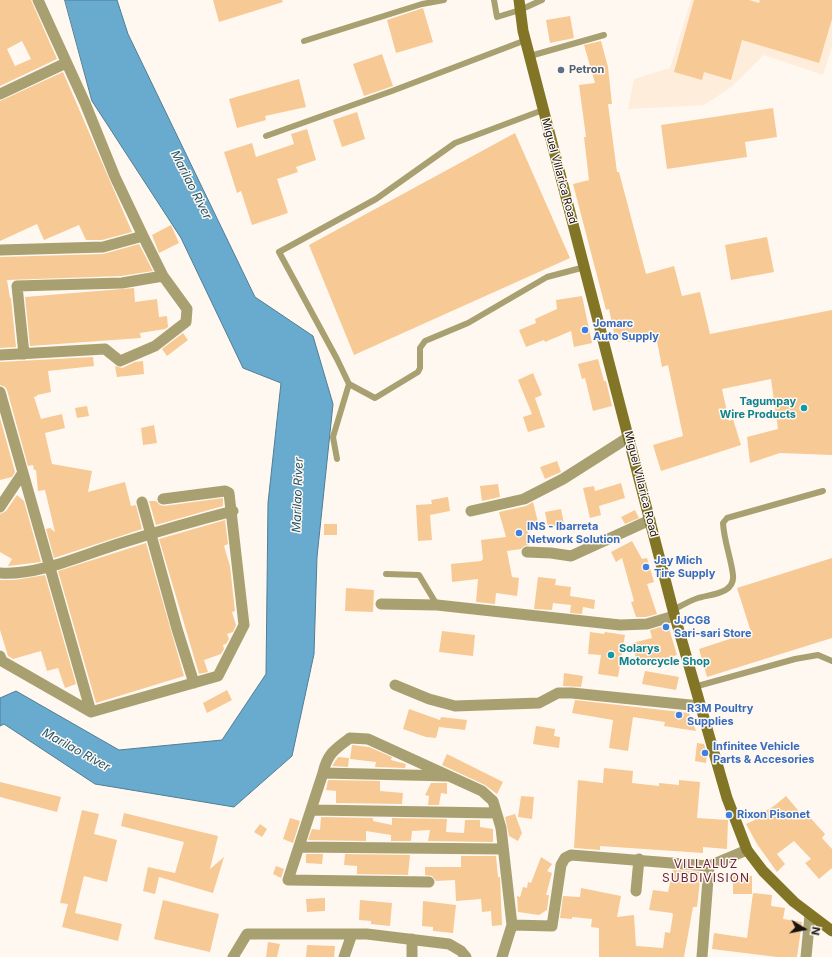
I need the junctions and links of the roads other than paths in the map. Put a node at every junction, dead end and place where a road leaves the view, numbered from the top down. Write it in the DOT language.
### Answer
graph roads {
  1 [pos="38,0"];
  2 [pos="444,0"];
  3 [pos="494,0"];
  4 [pos="542,0"];
  5 [pos="520,5"];
  6 [pos="604,36"];
  7 [pos="526,40"];
  8 [pos="304,41"];
  9 [pos="530,56"];
  10 [pos="66,63"];
  11 [pos="0,94"];
  12 [pos="543,110"];
  13 [pos="266,136"];
  14 [pos="143,236"];
  15 [pos="0,250"];
  16 [pos="585,267"];
  17 [pos="163,276"];
  18 [pos="24,354"];
  19 [pos="0,355"];
  20 [pos="349,384"];
  21 [pos="0,392"];
  22 [pos="629,437"];
  23 [pos="337,459"];
  24 [pos="22,474"];
  25 [pos="823,491"];
  26 [pos="163,499"];
  27 [pos="142,502"];
  28 [pos="0,507"];
  29 [pos="233,511"];
  30 [pos="471,511"];
  31 [pos="650,520"];
  32 [pos="150,533"];
  33 [pos="527,552"];
  34 [pos="49,566"];
  35 [pos="0,573"];
  36 [pos="386,574"];
  37 [pos="381,604"];
  38 [pos="436,605"];
  39 [pos="674,613"];
  40 [pos="0,656"];
  41 [pos="832,661"];
  42 [pos="194,683"];
  43 [pos="395,685"];
  44 [pos="694,687"];
  45 [pos="700,706"];
  46 [pos="91,712"];
  47 [pos="323,773"];
  48 [pos="449,776"];
  49 [pos="312,810"];
  50 [pos="496,813"];
  51 [pos="299,847"];
  52 [pos="503,849"];
  53 [pos="747,850"];
  54 [pos="639,859"];
  55 [pos="710,866"];
  56 [pos="429,882"];
  57 [pos="636,891"];
  58 [pos="810,915"];
  59 [pos="512,925"];
  60 [pos="832,931"];
  61 [pos="352,934"];
  62 [pos="412,939"];
  63 [pos="233,957"];
  64 [pos="344,957"];
  65 [pos="412,957"];
  66 [pos="466,957"];
  67 [pos="502,957"];
  68 [pos="702,957"];
  69 [pos="806,957"];
  1 -- 10 [label="street"];
  2 -- 8 [label="lane"];
  3 -- 5 [label="lane"];
  4 -- 5 [label="lane"];
  5 -- 7 [label="main road, Miguel Villarica Road"];
  6 -- 9 [label="lane"];
  7 -- 9 [label="main road, Miguel Villarica Road"];
  7 -- 13 [label="lane"];
  9 -- 12 [label="main road, Miguel Villarica Road"];
  10 -- 11 [label="street"];
  10 -- 14 [label="street"];
  12 -- 16 [label="main road, Miguel Villarica Road"];
  12 -- 20 [label="lane"];
  14 -- 15 [label="street"];
  14 -- 17 [label="street"];
  16 -- 20 [label="lane"];
  16 -- 22 [label="main road, Miguel Villarica Road"];
  17 -- 18 [label="street"];
  17 -- 18 [label="street"];
  18 -- 19 [label="street"];
  20 -- 23 [label="lane"];
  21 -- 24 [label="street"];
  22 -- 30 [label="street"];
  22 -- 31 [label="main road, Miguel Villarica Road"];
  24 -- 28 [label="street"];
  24 -- 34 [label="street"];
  25 -- 39 [label="lane"];
  26 -- 29 [label="street"];
  27 -- 32 [label="street"];
  29 -- 32 [label="street"];
  29 -- 42 [label="street"];
  31 -- 33 [label="street"];
  31 -- 39 [label="main road, Miguel Villarica Road"];
  32 -- 34 [label="street"];
  32 -- 42 [label="street"];
  34 -- 35 [label="street"];
  34 -- 46 [label="street"];
  36 -- 38 [label="lane"];
  37 -- 38 [label="street"];
  38 -- 39 [label="street"];
  39 -- 44 [label="main road, Miguel Villarica Road"];
  40 -- 46 [label="street"];
  41 -- 44 [label="lane"];
  42 -- 46 [label="street"];
  43 -- 45 [label="street"];
  44 -- 45 [label="main road, Miguel Villarica Road"];
  45 -- 53 [label="main road, Miguel Villarica Road"];
  47 -- 48 [label="street"];
  47 -- 48 [label="street"];
  47 -- 49 [label="street"];
  48 -- 50 [label="street"];
  49 -- 50 [label="street"];
  49 -- 51 [label="street"];
  50 -- 52 [label="street"];
  51 -- 52 [label="street"];
  51 -- 56 [label="street"];
  52 -- 59 [label="street"];
  53 -- 55 [label="street"];
  53 -- 58 [label="main road, Miguel Villarica Road"];
  54 -- 55 [label="street"];
  54 -- 57 [label="street"];
  54 -- 59 [label="street"];
  55 -- 68 [label="street"];
  58 -- 60 [label="main road, Miguel Villarica Road"];
  58 -- 69 [label="street"];
  59 -- 67 [label="street"];
  61 -- 62 [label="street"];
  61 -- 63 [label="street"];
  61 -- 64 [label="street"];
  62 -- 65 [label="street"];
  62 -- 66 [label="street"];
}
